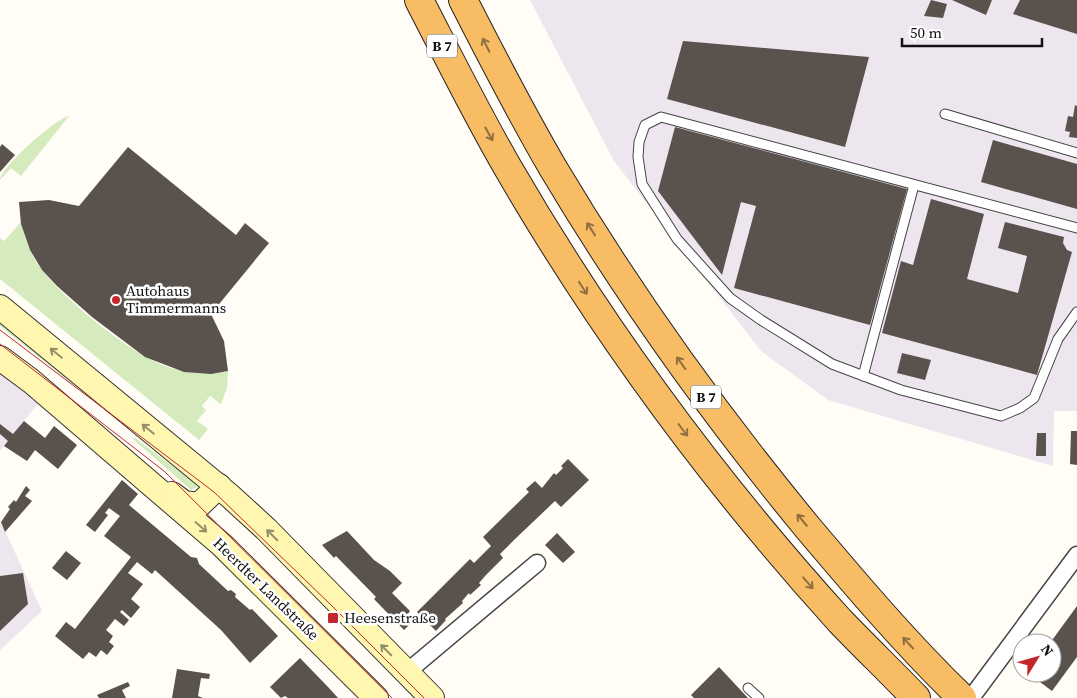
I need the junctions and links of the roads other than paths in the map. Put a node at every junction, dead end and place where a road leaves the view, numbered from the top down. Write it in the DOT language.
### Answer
graph roads {
  1 [pos="419,0"];
  2 [pos="462,0"];
  3 [pos="945,114"];
  4 [pos="1077,153"];
  5 [pos="914,184"];
  6 [pos="1077,228"];
  7 [pos="0,307"];
  8 [pos="1077,312"];
  9 [pos="0,358"];
  10 [pos="863,376"];
  11 [pos="152,483"];
  12 [pos="219,486"];
  13 [pos="1077,555"];
  14 [pos="537,563"];
  15 [pos="407,672"];
  16 [pos="748,688"];
  17 [pos="376,698"];
  18 [pos="432,698"];
  19 [pos="759,698"];
  20 [pos="916,698"];
  21 [pos="962,698"];
  22 [pos="971,698"];
  1 -- 20 [label="highway, B 7, one-way"];
  21 -- 2 [label="highway, B 7, one-way"];
  3 -- 4 [label="lane"];
  5 -- 6 [label="lane"];
  5 -- 10 [label="lane"];
  5 -- 10 [label="lane"];
  12 -- 7 [label="main road, one-way"];
  8 -- 10 [label="lane"];
  9 -- 11 [label="main road, Heerdter Landstraße"];
  11 -- 12 [label="main road, Heerdter Landstraße"];
  11 -- 17 [label="main road, Heerdter Landstraße, one-way"];
  15 -- 12 [label="main road, one-way"];
  13 -- 22 [label="street"];
  14 -- 15 [label="street"];
  15 -- 18 [label="main road"];
  16 -- 19 [label="lane"];
}
